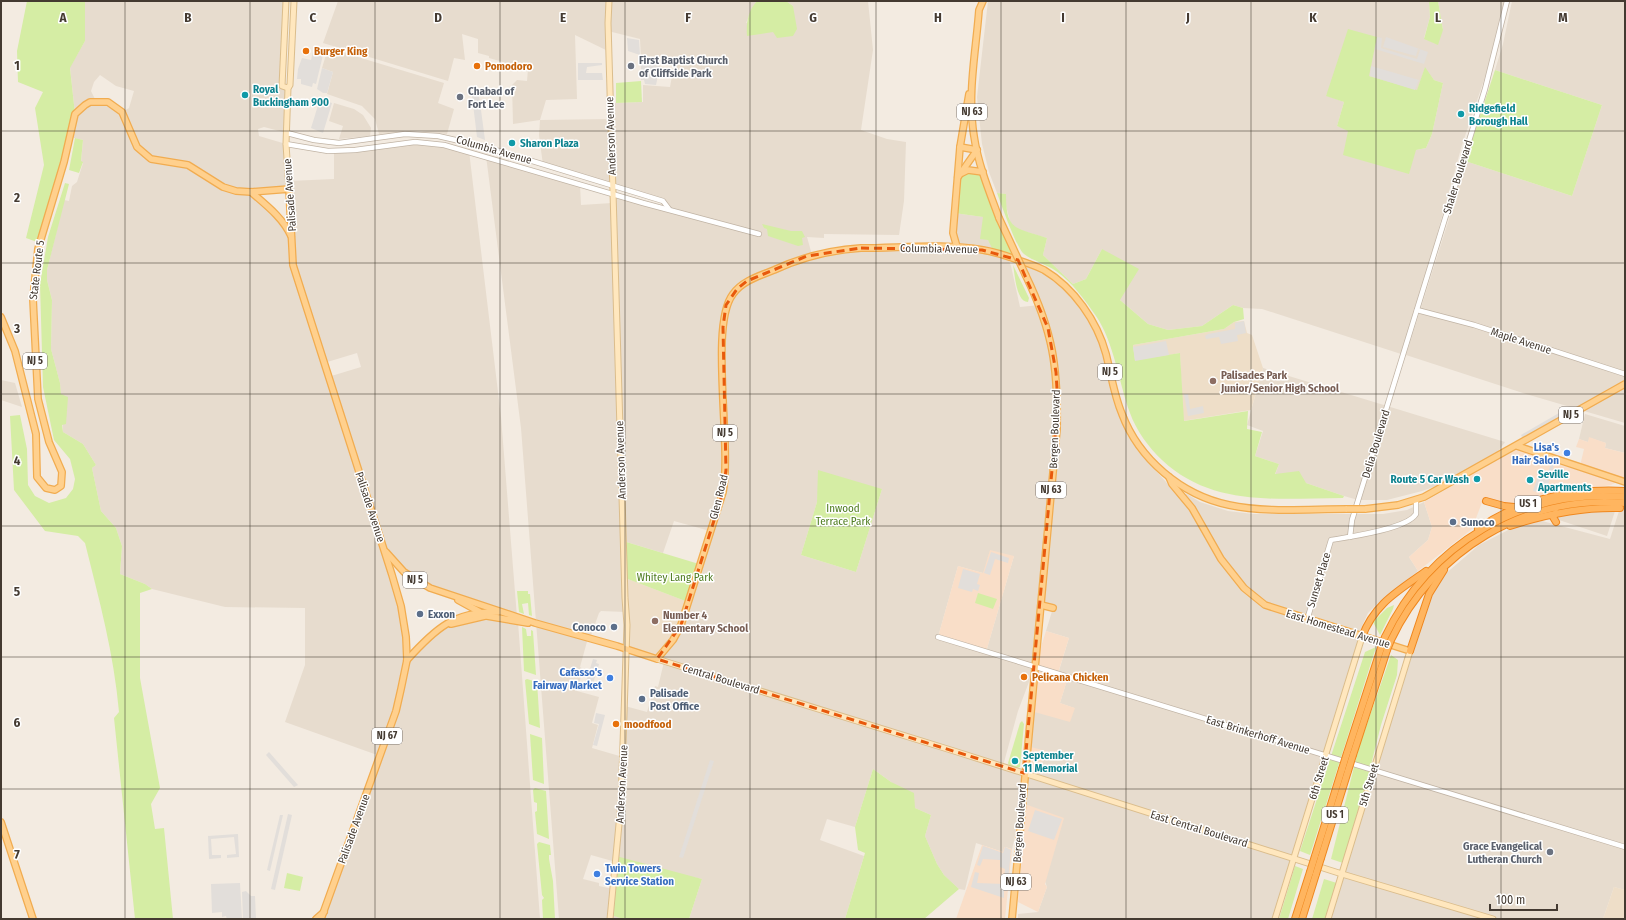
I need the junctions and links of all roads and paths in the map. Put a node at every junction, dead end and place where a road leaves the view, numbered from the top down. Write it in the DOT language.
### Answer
graph roads {
  1 [pos="286,1"];
  2 [pos="294,1"];
  3 [pos="608,1"];
  4 [pos="983,1"];
  5 [pos="1507,1"];
  6 [pos="972,74"];
  7 [pos="288,88"];
  8 [pos="287,133"];
  9 [pos="286,144"];
  10 [pos="960,147"];
  11 [pos="977,150"];
  12 [pos="983,172"];
  13 [pos="960,175"];
  14 [pos="612,185"];
  15 [pos="289,189"];
  16 [pos="251,192"];
  17 [pos="612,194"];
  18 [pos="669,210"];
  19 [pos="759,234"];
  20 [pos="293,240"];
  21 [pos="957,247"];
  22 [pos="729,298"];
  23 [pos="1417,310"];
  24 [pos="1,317"];
  25 [pos="1404,352"];
  26 [pos="1625,374"];
  27 [pos="1625,384"];
  28 [pos="1517,446"];
  29 [pos="1169,477"];
  30 [pos="1625,482"];
  31 [pos="1625,491"];
  32 [pos="1625,497"];
  33 [pos="1416,500"];
  34 [pos="1486,501"];
  35 [pos="1625,503"];
  36 [pos="1526,504"];
  37 [pos="1622,509"];
  38 [pos="1556,513"];
  39 [pos="1556,522"];
  40 [pos="1488,534"];
  41 [pos="1471,536"];
  42 [pos="1350,537"];
  43 [pos="382,547"];
  44 [pos="1450,560"];
  45 [pos="1437,563"];
  46 [pos="457,598"];
  47 [pos="1040,605"];
  48 [pos="1053,608"];
  49 [pos="478,612"];
  50 [pos="501,612"];
  51 [pos="487,616"];
  52 [pos="1307,620"];
  53 [pos="535,623"];
  54 [pos="445,626"];
  55 [pos="938,637"];
  56 [pos="1362,637"];
  57 [pos="1388,639"];
  58 [pos="627,651"];
  59 [pos="1410,651"];
  60 [pos="407,660"];
  61 [pos="657,660"];
  62 [pos="1035,666"];
  63 [pos="906,737"];
  64 [pos="1326,756"];
  65 [pos="1374,770"];
  66 [pos="1024,773"];
  67 [pos="1,822"];
  68 [pos="1625,847"];
  69 [pos="1294,859"];
  70 [pos="1313,873"];
  71 [pos="1342,874"];
  72 [pos="324,912"];
  73 [pos="33,919"];
  74 [pos="316,919"];
  75 [pos="321,919"];
  76 [pos="610,919"];
  77 [pos="1012,919"];
  78 [pos="1275,919"];
  79 [pos="1295,919"];
  80 [pos="1302,919"];
  81 [pos="1328,919"];
  82 [pos="1493,919"];
  1 -- 7 [label="main road, Palisade Avenue"];
  2 -- 7 [label="main road, Palisade Avenue"];
  3 -- 14 [label="main road, Anderson Avenue"];
  4 -- 6 [label="main road, Bergen Boulevard / NJ 63"];
  5 -- 23 [label="street, Shaler Boulevard"];
  6 -- 10 [label="main road"];
  6 -- 11 [label="main road, Bergen Boulevard / NJ 63"];
  7 -- 8 [label="main road, Palisade Avenue"];
  8 -- 9 [label="main road, Palisade Avenue"];
  8 -- 14 [label="street, Columbia Avenue"];
  9 -- 15 [label="main road, Palisade Avenue"];
  9 -- 17 [label="street, Columbia Avenue"];
  10 -- 11 [label="main road"];
  10 -- 13 [label="main road"];
  11 -- 12 [label="main road, Bergen Boulevard / NJ 63"];
  11 -- 13 [label="main road"];
  12 -- 13 [label="main road"];
  12 -- 47 [label="main road, Bergen Boulevard / NJ 63, bridge"];
  13 -- 21 [label="main road"];
  14 -- 17 [label="main road, Anderson Avenue"];
  14 -- 18 [label="street, Columbia Avenue"];
  15 -- 16 [label="main road, State Route 5 / NJ 5"];
  15 -- 20 [label="main road, Palisade Avenue / NJ 5"];
  16 -- 20 [label="main road"];
  16 -- 24 [label="main road, State Route 5 / NJ 5"];
  17 -- 18 [label="street, Columbia Avenue"];
  17 -- 58 [label="main road, Anderson Avenue"];
  18 -- 19 [label="street, Columbia Avenue"];
  20 -- 43 [label="main road, Palisade Avenue / NJ 5"];
  21 -- 22 [label="main road, Columbia Avenue / NJ 5"];
  21 -- 29 [label="main road, Columbia Avenue / NJ 5"];
  22 -- 61 [label="main road, Glen Road / NJ 5"];
  23 -- 25 [label="street, Shaler Boulevard"];
  23 -- 26 [label="street, Maple Avenue"];
  25 -- 42 [label="street, Delia Boulevard"];
  27 -- 28 [label="main road, NJ 5"];
  28 -- 30 [label="main road"];
  28 -- 33 [label="main road, NJ 5"];
  29 -- 33 [label="main road, NJ 5, bridge"];
  29 -- 52 [label="main road, East Homestead Avenue"];
  31 -- 36 [label="highway, US 1"];
  32 -- 41 [label="highway"];
  33 -- 42 [label="street"];
  34 -- 36 [label="highway"];
  35 -- 40 [label="highway"];
  36 -- 41 [label="highway, US 1"];
  37 -- 38 [label="highway, US 1"];
  38 -- 39 [label="highway"];
  38 -- 40 [label="highway, US 1"];
  40 -- 44 [label="highway, US 1"];
  41 -- 45 [label="highway, US 1"];
  42 -- 52 [label="street, Sunset Place"];
  43 -- 46 [label="main road, Central Boulevard / NJ 5"];
  43 -- 60 [label="main road, Palisade Avenue / NJ 67"];
  44 -- 57 [label="highway, US 1"];
  44 -- 59 [label="highway"];
  45 -- 56 [label="highway"];
  45 -- 57 [label="highway, US 1"];
  46 -- 49 [label="main road, Central Boulevard / NJ 5"];
  46 -- 50 [label="main road, Central Boulevard / NJ 5"];
  47 -- 48 [label="main road"];
  47 -- 62 [label="main road, Bergen Boulevard / NJ 63"];
  49 -- 50 [label="main road, Central Boulevard"];
  49 -- 51 [label="main road, Central Boulevard / NJ 5"];
  49 -- 54 [label="main road, Central Boulevard"];
  50 -- 53 [label="main road, Central Boulevard / NJ 5"];
  51 -- 53 [label="main road, Central Boulevard / NJ 5"];
  51 -- 54 [label="main road, Central Boulevard"];
  52 -- 56 [label="main road, East Homestead Avenue"];
  53 -- 58 [label="main road, Central Boulevard / NJ 5"];
  54 -- 60 [label="main road, Central Boulevard"];
  55 -- 62 [label="street, East Brinkerhoff Avenue"];
  56 -- 59 [label="main road, East Homestead Avenue"];
  56 -- 64 [label="main road, 6th Street"];
  57 -- 70 [label="highway, US 1, bridge"];
  58 -- 61 [label="main road, Central Boulevard / NJ 5"];
  58 -- 76 [label="main road, Anderson Avenue"];
  59 -- 65 [label="main road, 5th Street"];
  60 -- 72 [label="main road, Palisade Avenue / NJ 67"];
  61 -- 63 [label="main road, Central Boulevard"];
  62 -- 64 [label="street, East Brinkerhoff Avenue"];
  62 -- 66 [label="main road, Bergen Boulevard / NJ 63"];
  63 -- 66 [label="main road, East Central Boulevard"];
  64 -- 65 [label="street, East Brinkerhoff Avenue"];
  64 -- 69 [label="main road, 6th Street"];
  65 -- 68 [label="street, East Brinkerhoff Avenue"];
  65 -- 71 [label="main road, 5th Street"];
  66 -- 69 [label="main road, East Central Boulevard"];
  66 -- 77 [label="main road, Bergen Boulevard / NJ 63"];
  67 -- 73 [label="main road"];
  69 -- 71 [label="main road, East Central Boulevard"];
  69 -- 78 [label="main road, 6th Street"];
  70 -- 79 [label="highway, US 1"];
  70 -- 80 [label="highway, US 1"];
  71 -- 81 [label="main road, 5th Street"];
  71 -- 82 [label="main road, East Central Boulevard"];
  72 -- 74 [label="main road"];
  72 -- 75 [label="main road, Palisade Avenue / NJ 67"];
}
